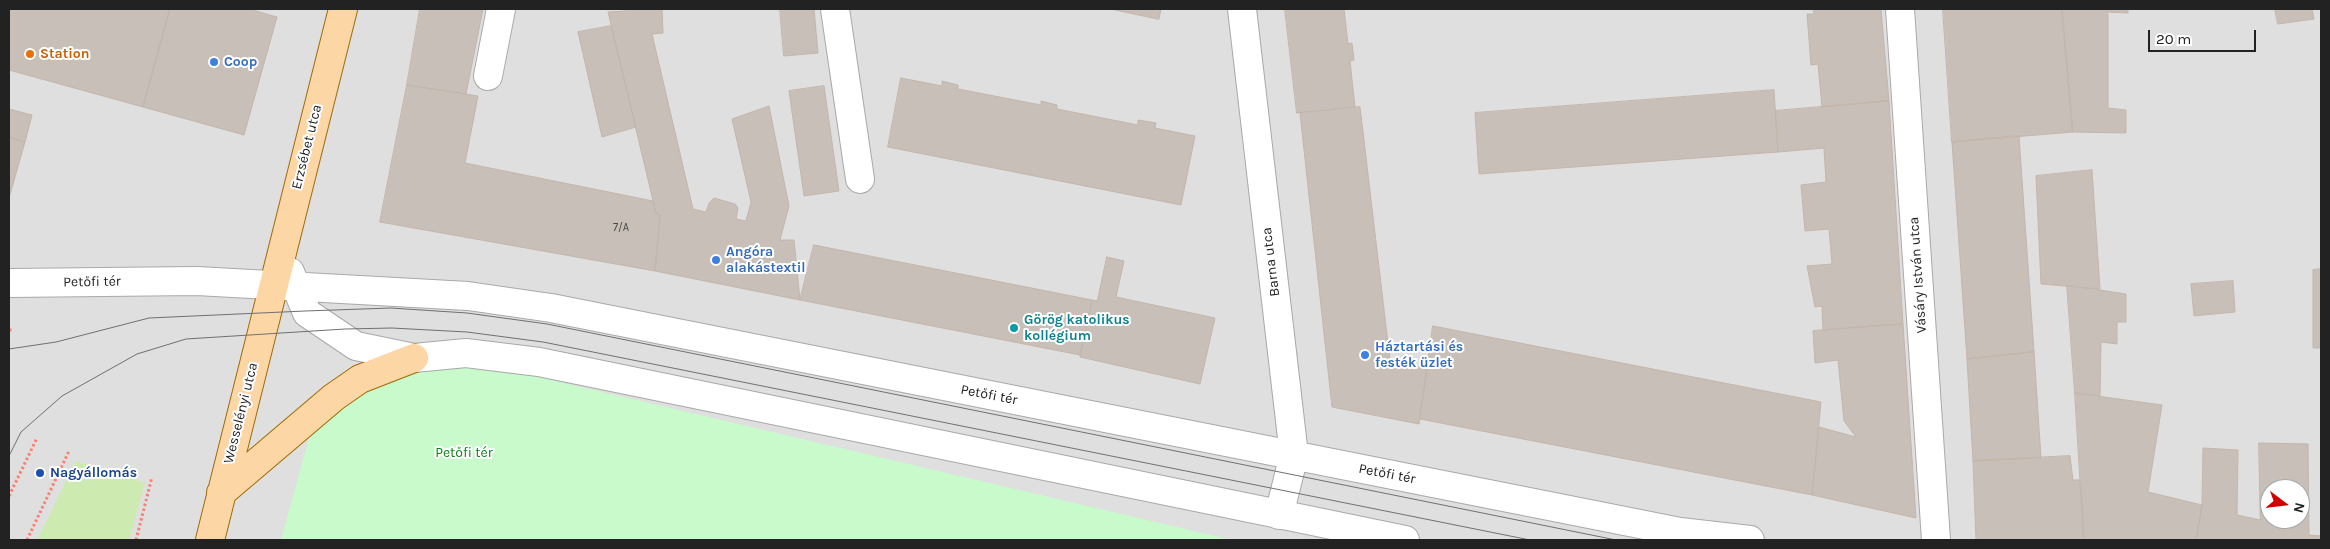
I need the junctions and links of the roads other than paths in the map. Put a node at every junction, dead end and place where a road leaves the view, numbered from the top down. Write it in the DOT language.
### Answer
graph roads {
  1 [pos="343,9"];
  2 [pos="501,9"];
  3 [pos="835,9"];
  4 [pos="1242,9"];
  5 [pos="1900,9"];
  6 [pos="488,76"];
  7 [pos="860,178"];
  8 [pos="9,283"];
  9 [pos="284,286"];
  10 [pos="414,358"];
  11 [pos="1294,456"];
  12 [pos="221,493"];
  13 [pos="1279,515"];
  14 [pos="1679,536"];
  15 [pos="210,540"];
  16 [pos="1405,540"];
  17 [pos="1750,540"];
  18 [pos="1936,540"];
  1 -- 9 [label="main road, Erzsébet utca"];
  2 -- 6 [label="street"];
  3 -- 7 [label="street"];
  4 -- 11 [label="street, Barna utca"];
  5 -- 18 [label="street, Vásáry István utca"];
  8 -- 9 [label="street, Petőfi tér"];
  9 -- 10 [label="street"];
  9 -- 11 [label="street, Petőfi tér"];
  9 -- 12 [label="main road, Wesselényi utca"];
  10 -- 12 [label="main road"];
  10 -- 13 [label="street"];
  11 -- 13 [label="street, Barna utca"];
  11 -- 14 [label="street, Petőfi tér"];
  12 -- 15 [label="main road, Wesselényi utca"];
  13 -- 16 [label="street"];
  14 -- 17 [label="street, Petőfi tér"];
}
